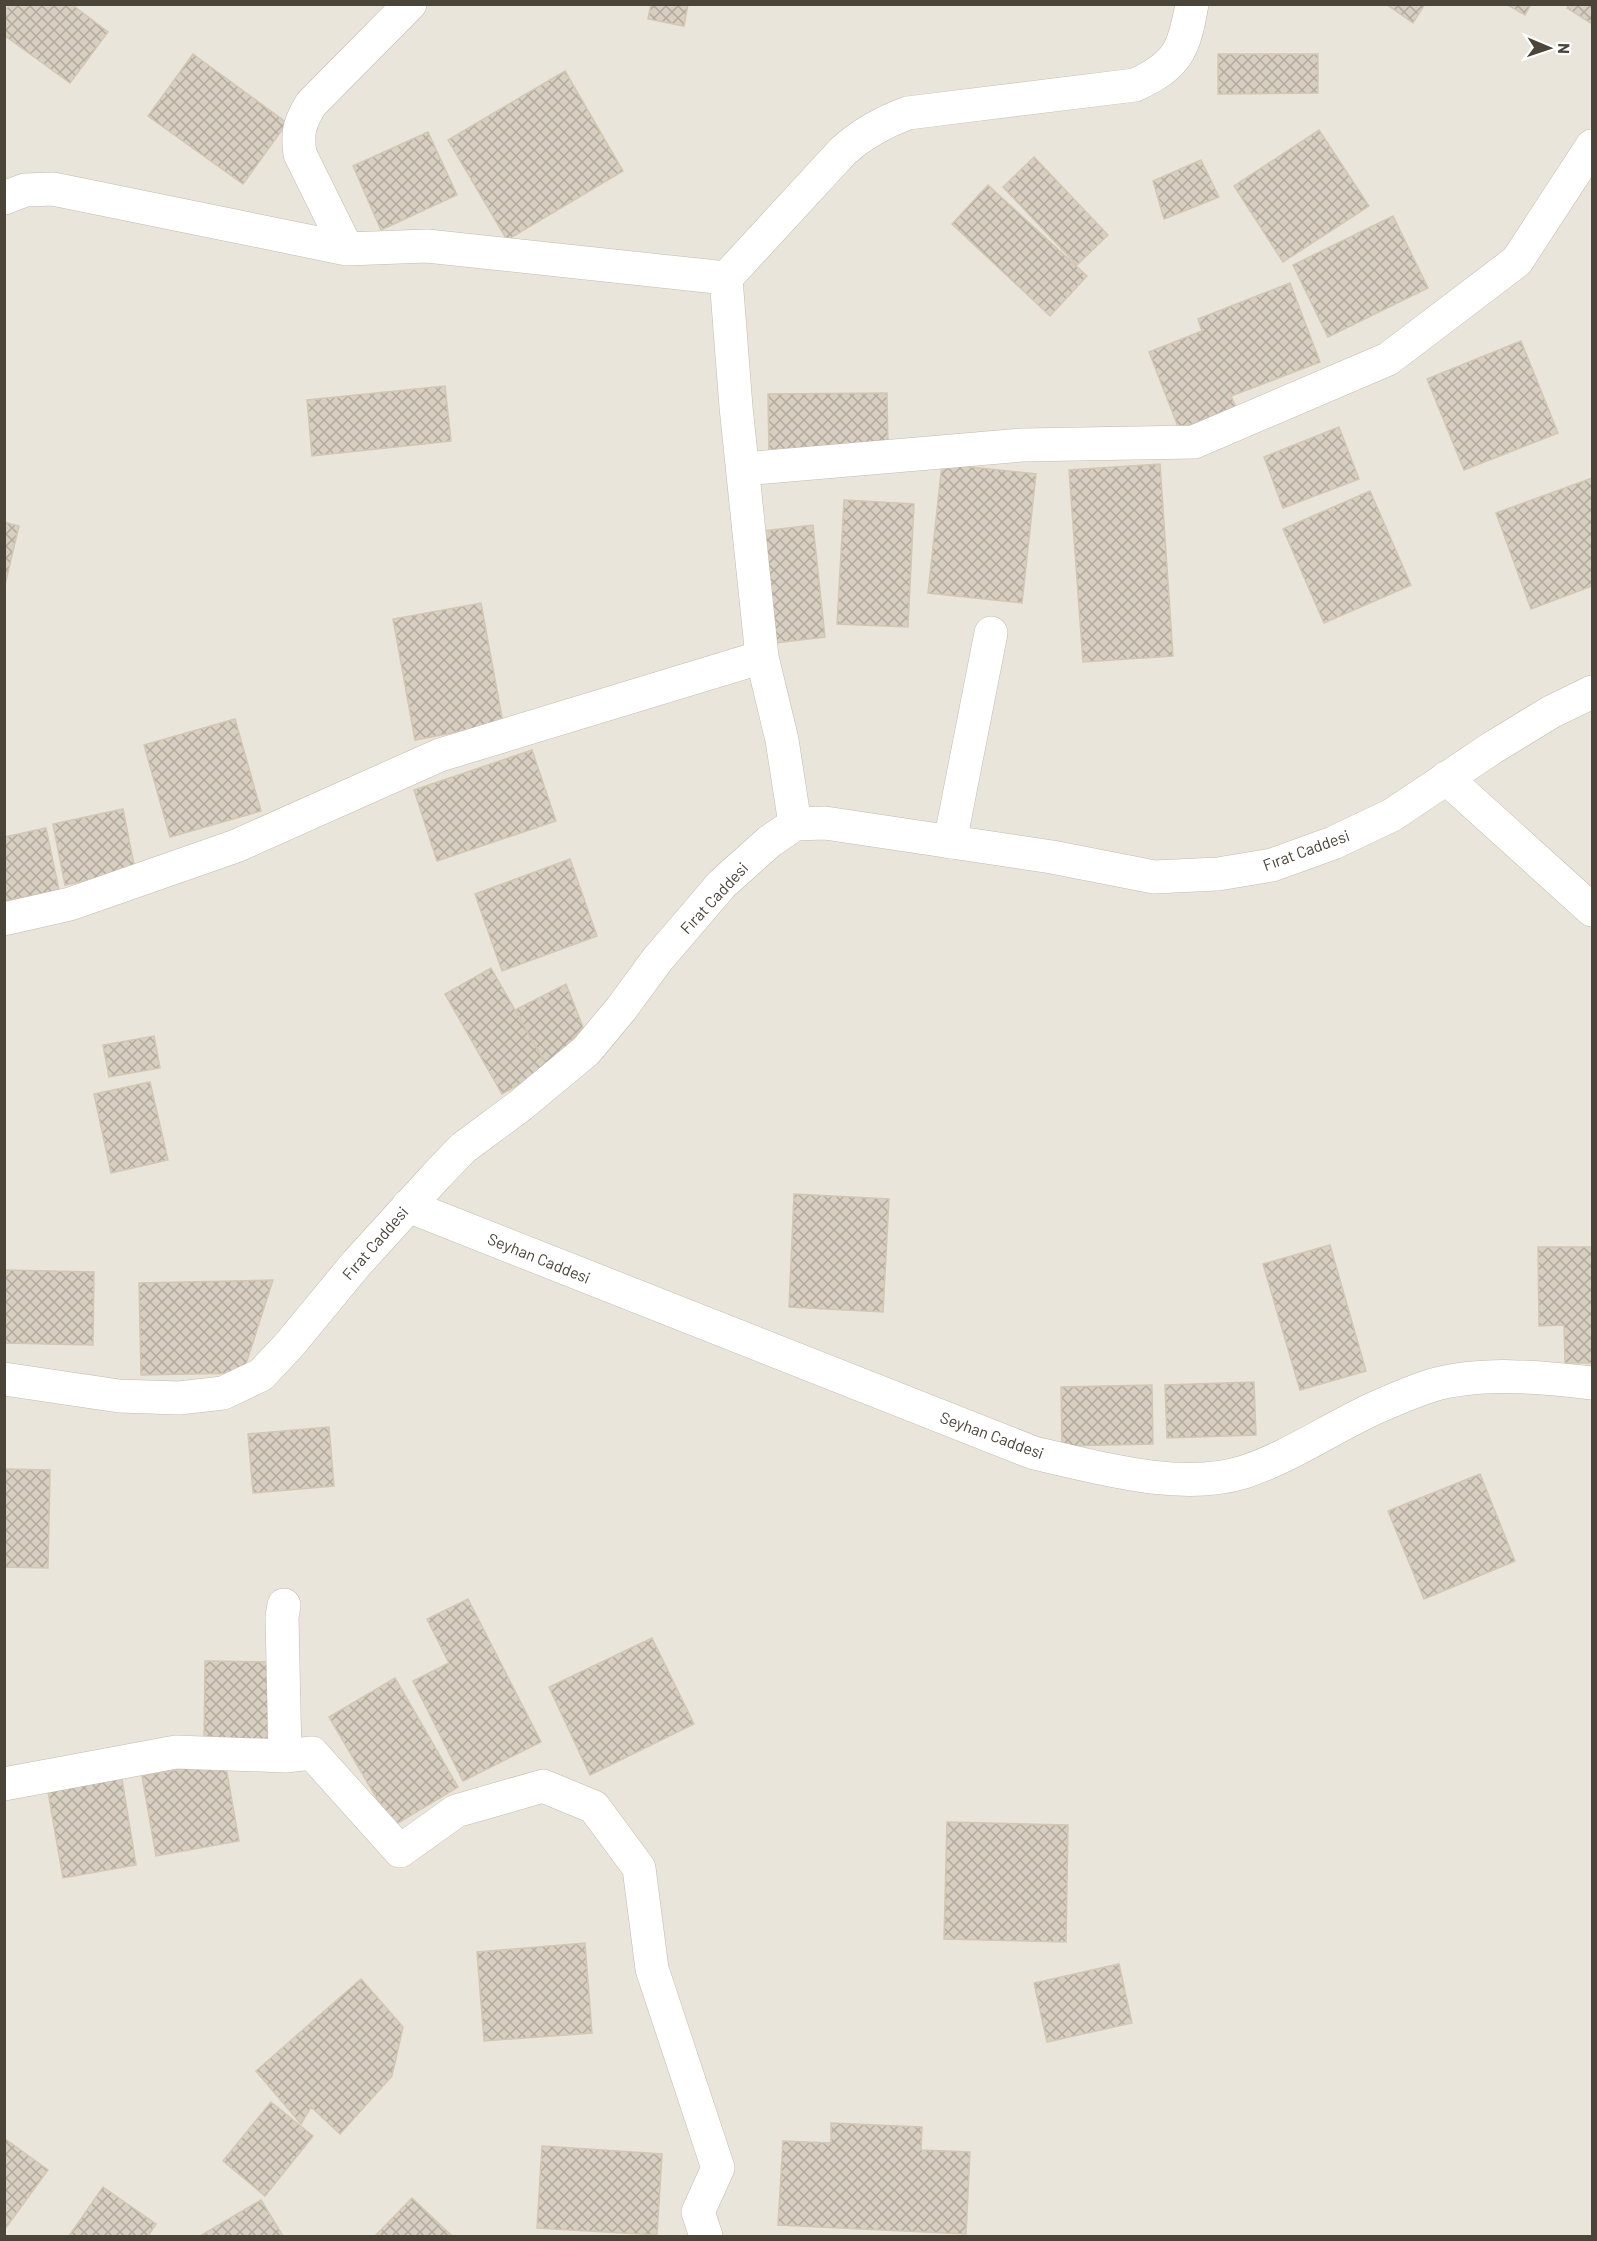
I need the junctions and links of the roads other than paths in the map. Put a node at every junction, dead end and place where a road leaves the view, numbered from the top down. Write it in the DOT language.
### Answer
graph roads {
  1 [pos="410,4"];
  2 [pos="1192,4"];
  3 [pos="1593,146"];
  4 [pos="4,198"];
  5 [pos="347,249"];
  6 [pos="726,278"];
  7 [pos="742,469"];
  8 [pos="991,633"];
  9 [pos="762,657"];
  10 [pos="1593,693"];
  11 [pos="1446,778"];
  12 [pos="795,824"];
  13 [pos="950,842"];
  14 [pos="1593,910"];
  15 [pos="4,919"];
  16 [pos="408,1206"];
  17 [pos="4,1379"];
  18 [pos="1593,1383"];
  19 [pos="284,1605"];
  20 [pos="285,1756"];
  21 [pos="4,1784"];
  22 [pos="706,2236"];
  1 -- 5 [label="street"];
  2 -- 6 [label="street"];
  3 -- 7 [label="street"];
  4 -- 5 [label="street"];
  5 -- 6 [label="street"];
  6 -- 7 [label="street"];
  7 -- 9 [label="street"];
  8 -- 13 [label="street"];
  9 -- 12 [label="street"];
  9 -- 15 [label="street"];
  10 -- 11 [label="street, Fırat Caddesi"];
  11 -- 13 [label="street, Fırat Caddesi"];
  11 -- 14 [label="street"];
  12 -- 13 [label="street, Fırat Caddesi"];
  12 -- 16 [label="street, Fırat Caddesi"];
  16 -- 17 [label="street, Fırat Caddesi"];
  16 -- 18 [label="street, Seyhan Caddesi"];
  19 -- 20 [label="street"];
  20 -- 21 [label="street"];
  20 -- 22 [label="street"];
}
